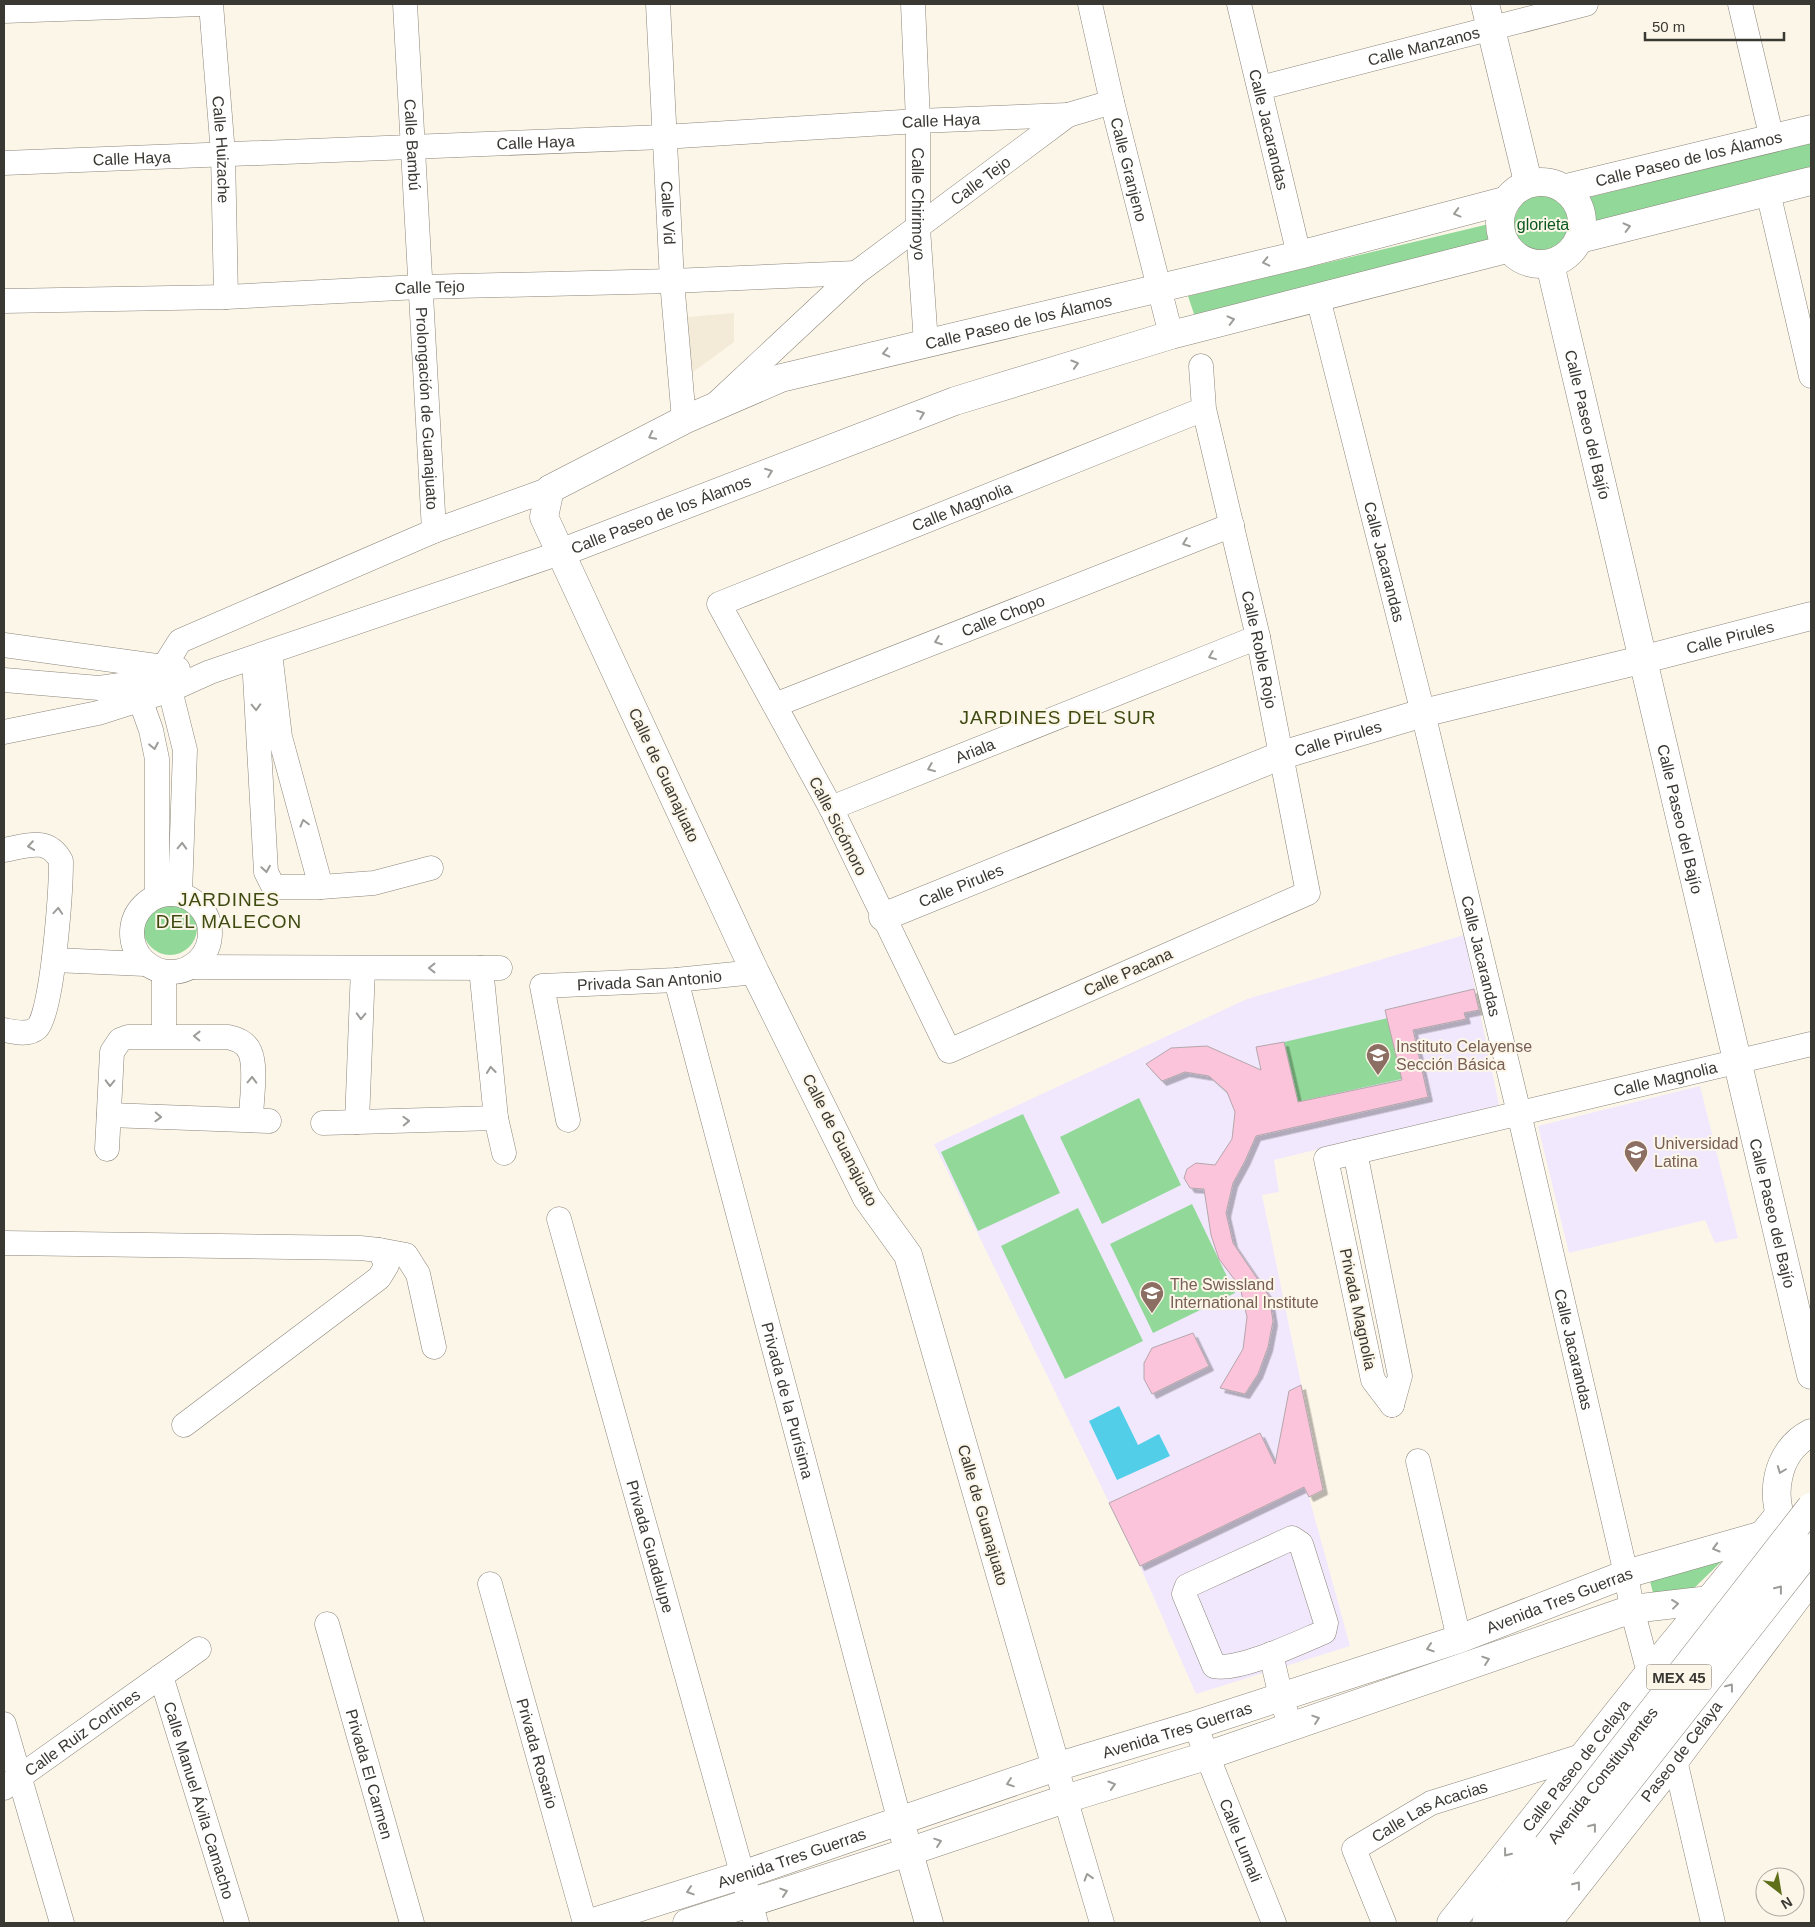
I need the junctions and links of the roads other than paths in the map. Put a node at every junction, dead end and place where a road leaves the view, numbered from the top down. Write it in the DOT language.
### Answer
graph roads {
  1 [pos="202,4"];
  2 [pos="211,4"];
  3 [pos="405,4"];
  4 [pos="658,4"];
  5 [pos="913,4"];
  6 [pos="1090,4"];
  7 [pos="1239,4"];
  8 [pos="1586,4"];
  9 [pos="1740,4"];
  10 [pos="4,11"];
  11 [pos="1488,16"];
  12 [pos="1260,88"];
  13 [pos="1112,102"];
  14 [pos="1068,116"];
  15 [pos="918,120"];
  16 [pos="1811,129"];
  17 [pos="663,137"];
  18 [pos="1772,139"];
  19 [pos="412,147"];
  20 [pos="224,154"];
  21 [pos="4,164"];
  22 [pos="1528,182"];
  23 [pos="1811,182"];
  24 [pos="1566,188"];
  25 [pos="1768,192"];
  26 [pos="1504,201"];
  27 [pos="918,228"];
  28 [pos="1580,239"];
  29 [pos="1507,249"];
  30 [pos="1299,255"];
  31 [pos="1550,264"];
  32 [pos="856,273"];
  33 [pos="672,281"];
  34 [pos="420,287"];
  35 [pos="1158,287"];
  36 [pos="226,297"];
  37 [pos="1318,298"];
  38 [pos="4,301"];
  39 [pos="1171,335"];
  40 [pos="926,343"];
  41 [pos="1201,366"];
  42 [pos="1811,376"];
  43 [pos="715,405"];
  44 [pos="1204,409"];
  45 [pos="684,420"];
  46 [pos="550,489"];
  47 [pos="1232,525"];
  48 [pos="434,531"];
  49 [pos="560,553"];
  50 [pos="719,604"];
  51 [pos="1811,616"];
  52 [pos="1258,637"];
  53 [pos="4,645"];
  54 [pos="262,655"];
  55 [pos="1644,660"];
  56 [pos="163,668"];
  57 [pos="210,672"];
  58 [pos="4,680"];
  59 [pos="170,690"];
  60 [pos="140,699"];
  61 [pos="774,705"];
  62 [pos="1423,713"];
  63 [pos="4,732"];
  64 [pos="269,738"];
  65 [pos="1282,755"];
  66 [pos="831,808"];
  67 [pos="4,850"];
  68 [pos="431,868"];
  69 [pos="321,887"];
  70 [pos="1308,893"];
  71 [pos="180,894"];
  72 [pos="156,896"];
  73 [pos="882,917"];
  74 [pos="131,926"];
  75 [pos="208,946"];
  76 [pos="54,960"];
  77 [pos="107,963"];
  78 [pos="191,967"];
  79 [pos="228,967"];
  80 [pos="155,968"];
  81 [pos="363,968"];
  82 [pos="755,972"];
  83 [pos="676,980"];
  84 [pos="4,1030"];
  85 [pos="164,1036"];
  86 [pos="1811,1044"];
  87 [pos="949,1051"];
  88 [pos="1736,1062"];
  89 [pos="1519,1113"];
  90 [pos="109,1115"];
  91 [pos="496,1118"];
  92 [pos="568,1120"];
  93 [pos="357,1122"];
  94 [pos="323,1123"];
  95 [pos="107,1148"];
  96 [pos="1355,1152"];
  97 [pos="504,1153"];
  98 [pos="559,1219"];
  99 [pos="4,1243"];
  100 [pos="380,1250"];
  101 [pos="1379,1273"];
  102 [pos="1352,1281"];
  103 [pos="434,1346"];
  104 [pos="1811,1375"];
  105 [pos="184,1425"];
  106 [pos="1811,1433"];
  107 [pos="1418,1460"];
  108 [pos="1811,1507"];
  109 [pos="1771,1525"];
  110 [pos="1811,1548"];
  111 [pos="1811,1553"];
  112 [pos="1626,1574"];
  113 [pos="1811,1579"];
  114 [pos="490,1584"];
  115 [pos="1710,1600"];
  116 [pos="1632,1609"];
  117 [pos="327,1624"];
  118 [pos="1459,1639"];
  119 [pos="1765,1640"];
  120 [pos="199,1649"];
  121 [pos="1271,1654"];
  122 [pos="1649,1673"];
  123 [pos="161,1676"];
  124 [pos="1281,1697"];
  125 [pos="4,1724"];
  126 [pos="1195,1725"];
  127 [pos="1291,1728"];
  128 [pos="1585,1755"];
  129 [pos="1206,1756"];
  130 [pos="1675,1760"];
  131 [pos="1056,1768"];
  132 [pos="11,1782"];
  133 [pos="1065,1799"];
  134 [pos="900,1822"];
  135 [pos="908,1852"];
  136 [pos="1555,1856"];
  137 [pos="742,1875"];
  138 [pos="753,1913"];
  139 [pos="62,1923"];
  140 [pos="236,1923"];
  141 [pos="412,1923"];
  142 [pos="585,1923"];
  143 [pos="590,1923"];
  144 [pos="687,1923"];
  145 [pos="929,1923"];
  146 [pos="1102,1923"];
  147 [pos="1274,1923"];
  148 [pos="1384,1923"];
  149 [pos="1451,1923"];
  150 [pos="1486,1923"];
  151 [pos="1516,1923"];
  152 [pos="1547,1923"];
  153 [pos="1713,1923"];
  1 -- 10 [label="street"];
  2 -- 20 [label="street, Calle Huizache"];
  3 -- 19 [label="street, Calle Bambú"];
  4 -- 17 [label="street, Calle Vid"];
  5 -- 15 [label="street, Calle Chirimoyo"];
  6 -- 13 [label="street, Calle Granjeno"];
  7 -- 12 [label="street, Calle Jacarandas"];
  8 -- 11 [label="street, Calle Manzanos"];
  9 -- 18 [label="street"];
  11 -- 12 [label="street, Calle Manzanos"];
  11 -- 22 [label="main road"];
  12 -- 30 [label="street, Calle Jacarandas"];
  13 -- 14 [label="street, Calle Tejo"];
  13 -- 35 [label="street, Calle Granjeno"];
  14 -- 15 [label="street, Calle Haya"];
  14 -- 27 [label="street, Calle Tejo"];
  15 -- 17 [label="street, Calle Haya"];
  15 -- 27 [label="street, Calle Chirimoyo"];
  16 -- 18 [label="main road, Calle Paseo de los Álamos"];
  17 -- 19 [label="street, Calle Haya"];
  17 -- 33 [label="street, Calle Vid"];
  18 -- 24 [label="main road, Calle Paseo de los Álamos"];
  19 -- 20 [label="street, Calle Haya"];
  19 -- 34 [label="street, Calle Bambú"];
  20 -- 21 [label="street, Calle Haya"];
  20 -- 36 [label="street, Calle Huizache"];
  22 -- 24 [label="main road"];
  22 -- 26 [label="main road"];
  23 -- 25 [label="main road"];
  24 -- 28 [label="main road"];
  28 -- 25 [label="main road, one-way"];
  25 -- 42 [label="street"];
  26 -- 29 [label="main road"];
  26 -- 30 [label="main road, Calle Paseo de los Álamos, one-way"];
  27 -- 32 [label="street, Calle Tejo"];
  27 -- 40 [label="street, Calle Chirimoyo"];
  28 -- 31 [label="main road"];
  29 -- 31 [label="main road"];
  29 -- 37 [label="main road, Calle Paseo de los Álamos"];
  30 -- 35 [label="main road, Calle Paseo de los Álamos, one-way"];
  31 -- 55 [label="main road, Calle Paseo del Bajío"];
  32 -- 33 [label="street, Calle Tejo"];
  32 -- 43 [label="street, Calle Tejo"];
  33 -- 34 [label="street, Calle Tejo"];
  33 -- 45 [label="street, Calle Vid"];
  34 -- 36 [label="street, Calle Tejo"];
  34 -- 48 [label="street, Prolongación de Guanajuato"];
  35 -- 39 [label="street, Calle Granjeno"];
  35 -- 40 [label="main road, Calle Paseo de los Álamos"];
  36 -- 38 [label="street, Calle Tejo"];
  39 -- 37 [label="main road, Calle Paseo de los Álamos, one-way"];
  37 -- 62 [label="street, Calle Jacarandas"];
  49 -- 39 [label="main road, Calle Paseo de los Álamos, one-way"];
  40 -- 43 [label="main road, Calle Paseo de los Álamos, one-way"];
  41 -- 44 [label="street, Calle Roble Rojo"];
  43 -- 45 [label="main road, Calle Paseo de los Álamos"];
  44 -- 47 [label="street, Calle Roble Rojo"];
  44 -- 50 [label="street, Calle Magnolia"];
  45 -- 46 [label="main road, Calle Paseo de los Álamos, one-way"];
  46 -- 48 [label="street, Calle Paseo de los Álamos"];
  46 -- 49 [label="main road, Calle Paseo de los Álamos"];
  47 -- 52 [label="street, Calle Roble Rojo"];
  47 -- 61 [label="street, Calle Chopo, one-way"];
  48 -- 56 [label="street, Calle Paseo de los Álamos"];
  49 -- 54 [label="street, Calle Paseo de los Álamos"];
  49 -- 82 [label="main road, Calle de Guanajuato"];
  50 -- 61 [label="street, Calle Sicómoro"];
  51 -- 55 [label="main road, Calle Pirules"];
  52 -- 65 [label="street, Calle Roble Rojo"];
  52 -- 66 [label="street, Ariala, one-way"];
  53 -- 56 [label="street, Calle Paseo de los Álamos"];
  54 -- 57 [label="street, Calle Paseo de los Álamos"];
  54 -- 64 [label="street"];
  55 -- 62 [label="main road, Calle Pirules"];
  55 -- 88 [label="main road, Calle Paseo del Bajío"];
  56 -- 57 [label="street, Calle Paseo de los Álamos"];
  57 -- 58 [label="street, Calle Paseo de los Álamos"];
  57 -- 59 [label="street, Calle Paseo de los Álamos"];
  59 -- 60 [label="street, Calle Paseo de los Álamos"];
  71 -- 59 [label="street, one-way"];
  60 -- 63 [label="street, Calle Paseo de los Álamos"];
  60 -- 72 [label="street, one-way"];
  61 -- 66 [label="street, Calle Sicómoro"];
  62 -- 65 [label="main road, Calle Pirules"];
  62 -- 89 [label="street, Calle Jacarandas"];
  69 -- 64 [label="street, one-way"];
  64 -- 69 [label="street, one-way"];
  65 -- 70 [label="street, Calle Roble Rojo"];
  65 -- 73 [label="main road, Calle Pirules"];
  66 -- 73 [label="street, Calle Sicómoro"];
  76 -- 67 [label="street, one-way"];
  68 -- 69 [label="street"];
  70 -- 87 [label="street, Calle Pacana"];
  71 -- 72 [label="street"];
  71 -- 75 [label="street"];
  72 -- 74 [label="street"];
  73 -- 87 [label="street, Calle Sicómoro"];
  74 -- 77 [label="street"];
  74 -- 80 [label="street"];
  75 -- 78 [label="street"];
  75 -- 79 [label="street"];
  76 -- 77 [label="street"];
  76 -- 84 [label="street"];
  77 -- 80 [label="street"];
  78 -- 79 [label="street"];
  78 -- 80 [label="street"];
  79 -- 81 [label="street"];
  80 -- 85 [label="street"];
  91 -- 81 [label="street, one-way"];
  81 -- 93 [label="street, one-way"];
  82 -- 83 [label="street, Privada San Antonio"];
  82 -- 131 [label="main road, Calle de Guanajuato"];
  83 -- 92 [label="street, Privada San Antonio"];
  83 -- 134 [label="street, Privada de la Purísima"];
  85 -- 90 [label="street, one-way"];
  90 -- 85 [label="street, one-way"];
  86 -- 88 [label="street, Calle Magnolia"];
  88 -- 89 [label="street, Calle Magnolia"];
  88 -- 104 [label="main road, Calle Paseo del Bajío"];
  89 -- 96 [label="street, Privada Magnolia"];
  89 -- 112 [label="street, Calle Jacarandas"];
  90 -- 95 [label="street"];
  93 -- 91 [label="street, one-way"];
  91 -- 97 [label="street"];
  93 -- 94 [label="street"];
  96 -- 101 [label="street, Privada Magnolia"];
  96 -- 102 [label="street, Privada Magnolia"];
  98 -- 137 [label="street, Privada Guadalupe"];
  99 -- 100 [label="street"];
  100 -- 103 [label="street"];
  100 -- 105 [label="street"];
  101 -- 102 [label="street"];
  101 -- 102 [label="street, Privada Magnolia"];
  106 -- 109 [label="main road, one-way"];
  107 -- 118 [label="street"];
  108 -- 136 [label="main road, Avenida Constituyentes / MEX 45, bridge"];
  109 -- 111 [label="main road"];
  109 -- 112 [label="main road, Avenida Tres Guerras, one-way"];
  109 -- 115 [label="main road, Calle Paseo de Celaya"];
  136 -- 110 [label="main road, Avenida Constituyentes / MEX 45, one-way, bridge"];
  112 -- 116 [label="street, Calle Jacarandas"];
  112 -- 118 [label="main road, Avenida Tres Guerras"];
  113 -- 119 [label="main road, Paseo de Celaya"];
  114 -- 142 [label="street, Privada Rosario"];
  116 -- 115 [label="main road, Avenida Tres Guerras, one-way"];
  115 -- 119 [label="street"];
  115 -- 122 [label="main road, Calle Paseo de Celaya"];
  116 -- 122 [label="street, Calle Jacarandas"];
  127 -- 116 [label="main road, Avenida Tres Guerras, one-way"];
  117 -- 141 [label="street, Privada El Carmen"];
  118 -- 124 [label="main road, Avenida Tres Guerras, one-way"];
  130 -- 119 [label="main road, Paseo de Celaya, one-way"];
  120 -- 123 [label="street, Calle Ruiz Cortines"];
  121 -- 121 [label="street"];
  121 -- 124 [label="street"];
  122 -- 128 [label="main road, Calle Paseo de Celaya"];
  123 -- 132 [label="street, Calle Ruiz Cortines"];
  123 -- 140 [label="street, Calle Manuel Ávila Camacho"];
  124 -- 126 [label="main road, Avenida Tres Guerras"];
  124 -- 127 [label="street"];
  125 -- 132 [label="street"];
  126 -- 129 [label="street, Calle Lumali"];
  126 -- 131 [label="main road, Avenida Tres Guerras"];
  127 -- 129 [label="main road, Avenida Tres Guerras"];
  128 -- 148 [label="street, Calle Las Acacias"];
  128 -- 149 [label="main road, Calle Paseo de Celaya, one-way"];
  133 -- 129 [label="main road, Avenida Tres Guerras, one-way"];
  129 -- 147 [label="street, Calle Lumali"];
  152 -- 130 [label="main road, Paseo de Celaya, one-way"];
  130 -- 153 [label="street"];
  131 -- 133 [label="street, Calle de Guanajuato"];
  131 -- 134 [label="main road, Avenida Tres Guerras, one-way"];
  132 -- 139 [label="street"];
  135 -- 133 [label="main road, Avenida Tres Guerras, one-way"];
  146 -- 133 [label="street, Calle de Guanajuato, one-way"];
  134 -- 135 [label="main road"];
  134 -- 137 [label="main road, Avenida Tres Guerras"];
  138 -- 135 [label="main road, Avenida Tres Guerras, one-way"];
  135 -- 145 [label="main road"];
  136 -- 150 [label="main road, Avenida Constituyentes / MEX 45"];
  136 -- 151 [label="main road, Avenida Constituyentes / MEX 45"];
  137 -- 138 [label="street, Privada Guadalupe"];
  137 -- 143 [label="main road, Avenida Tres Guerras, one-way"];
  138 -- 144 [label="main road, Avenida Tres Guerras"];
}
